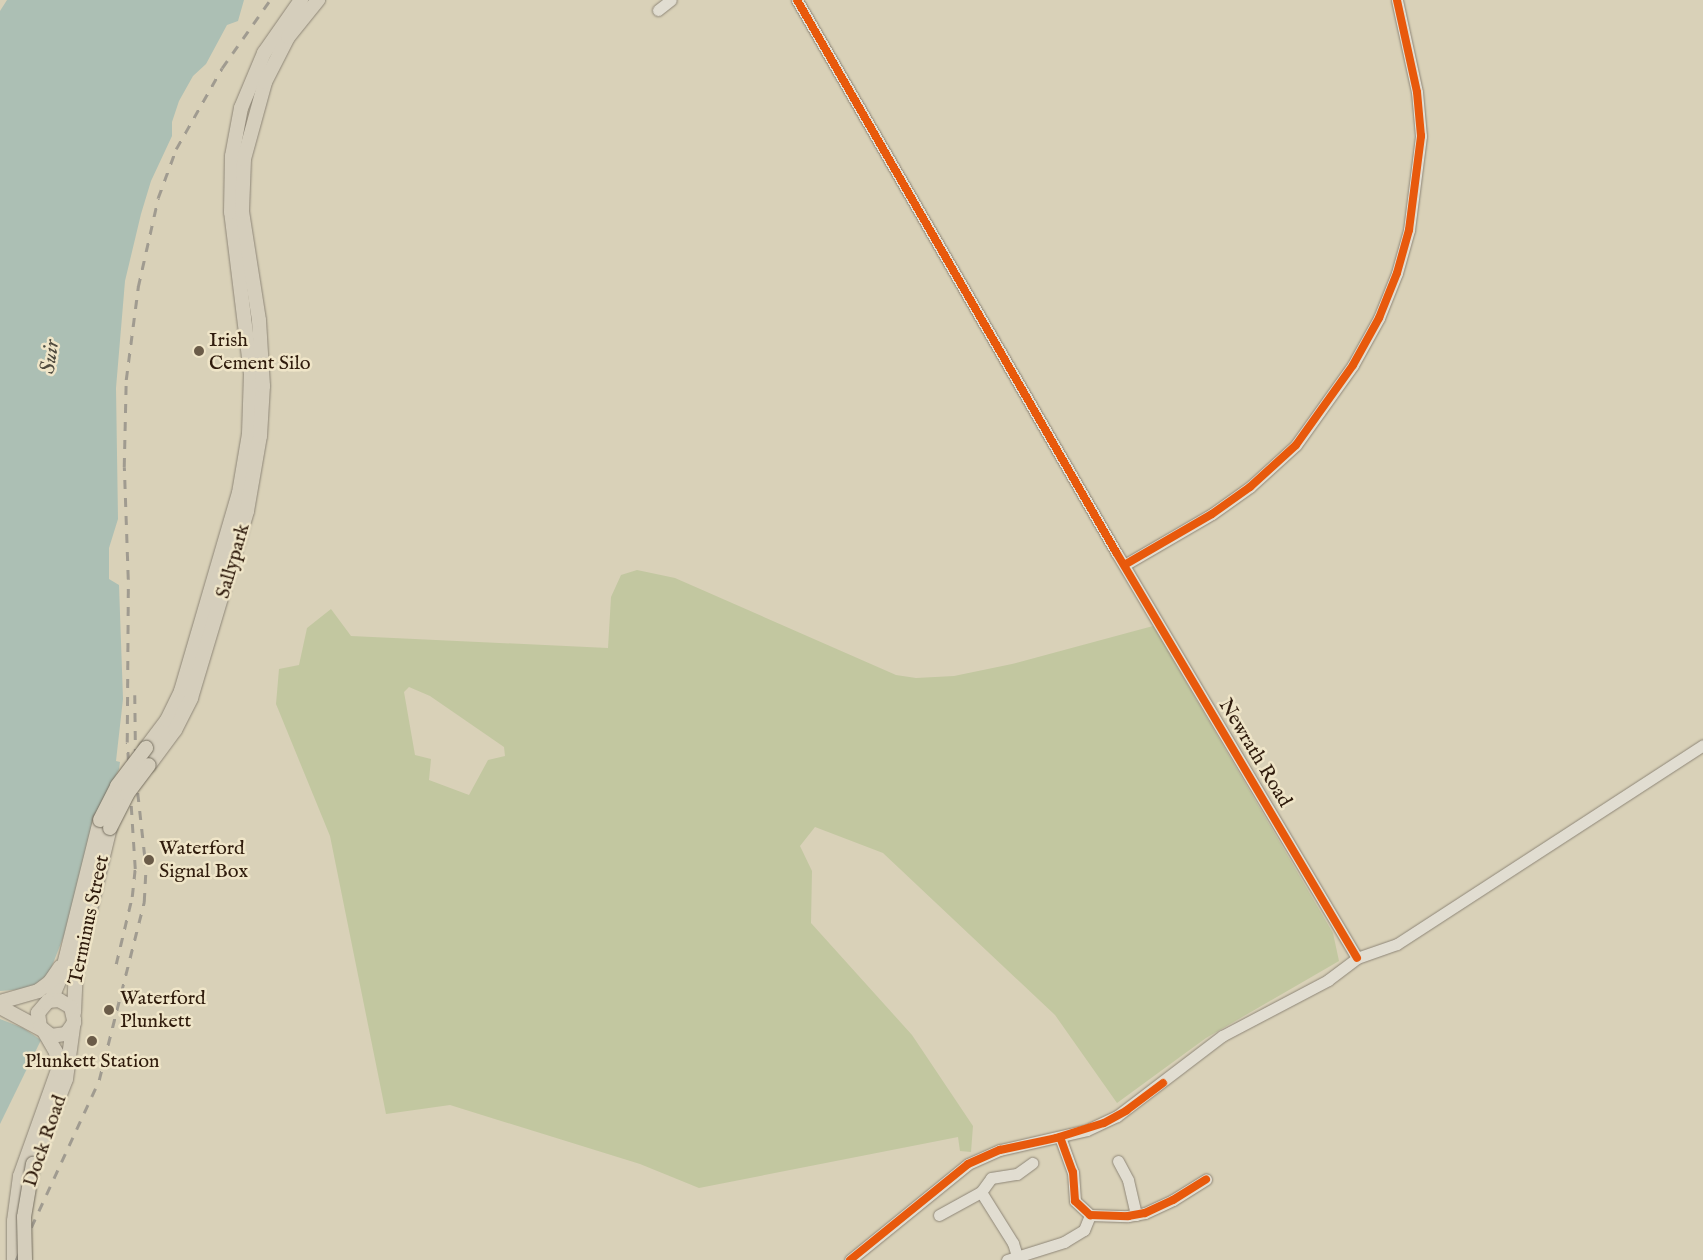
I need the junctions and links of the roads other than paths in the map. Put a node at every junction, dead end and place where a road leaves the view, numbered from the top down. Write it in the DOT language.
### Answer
graph roads {
  1 [pos="301,0"];
  2 [pos="318,0"];
  3 [pos="671,0"];
  4 [pos="797,0"];
  5 [pos="1397,0"];
  6 [pos="658,10"];
  7 [pos="244,268"];
  8 [pos="1126,564"];
  9 [pos="1703,745"];
  10 [pos="105,824"];
  11 [pos="69,945"];
  12 [pos="1357,958"];
  13 [pos="48,1001"];
  14 [pos="0,1004"];
  15 [pos="73,1023"];
  16 [pos="46,1034"];
  17 [pos="1060,1137"];
  18 [pos="29,1161"];
  19 [pos="1118,1161"];
  20 [pos="1032,1163"];
  21 [pos="1206,1179"];
  22 [pos="981,1192"];
  23 [pos="939,1215"];
  24 [pos="1090,1215"];
  25 [pos="1136,1215"];
  26 [pos="1012,1258"];
  27 [pos="14,1260"];
  28 [pos="25,1260"];
  29 [pos="850,1260"];
  1 -- 7 [label="main road"];
  2 -- 7 [label="main road"];
  3 -- 6 [label="street"];
  4 -- 8 [label="street, Newrath Road"];
  5 -- 8 [label="street"];
  7 -- 10 [label="main road, Sallypark, bridge"];
  7 -- 10 [label="main road, Sallypark, bridge"];
  8 -- 12 [label="street, Newrath Road"];
  9 -- 12 [label="street"];
  10 -- 11 [label="main road, Terminus Street"];
  10 -- 15 [label="main road, Terminus Street"];
  11 -- 13 [label="main road, Terminus Street"];
  11 -- 14 [label="main road"];
  12 -- 17 [label="street"];
  13 -- 14 [label="main road"];
  13 -- 15 [label="main road"];
  13 -- 16 [label="main road"];
  14 -- 16 [label="main road"];
  15 -- 16 [label="main road"];
  15 -- 18 [label="main road, Dock Road"];
  16 -- 18 [label="main road, Dock Road"];
  17 -- 24 [label="street"];
  17 -- 29 [label="street"];
  18 -- 27 [label="main road, Dock Road"];
  18 -- 28 [label="main road, Dock Road, bridge"];
  19 -- 25 [label="street"];
  20 -- 22 [label="street"];
  21 -- 25 [label="street"];
  22 -- 23 [label="street"];
  22 -- 26 [label="street"];
  24 -- 25 [label="street"];
  24 -- 26 [label="street"];
}
